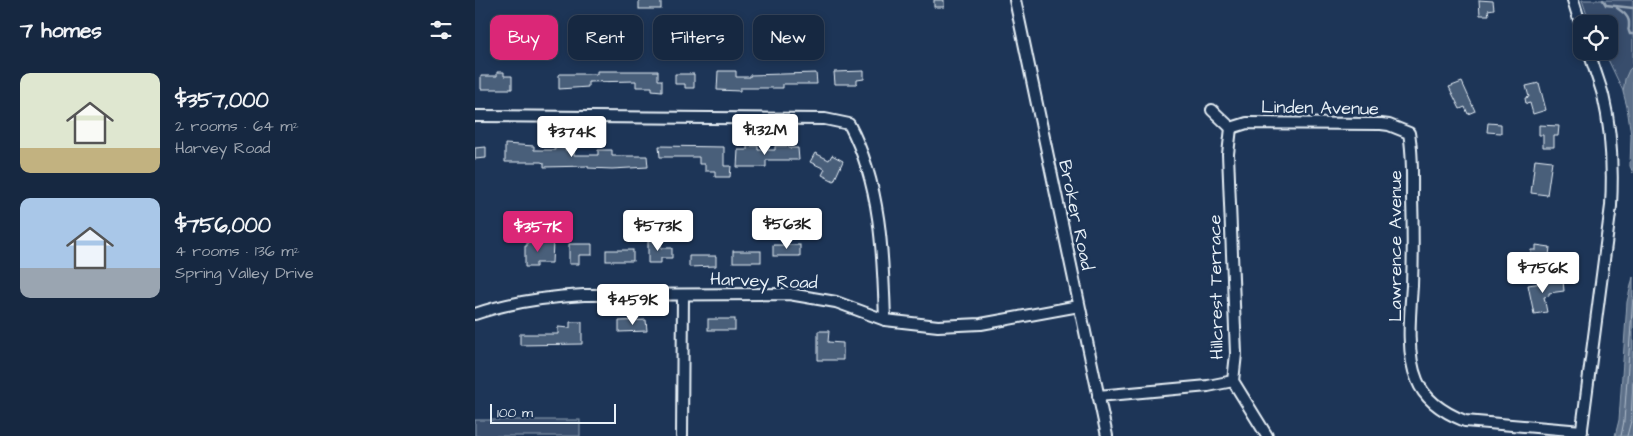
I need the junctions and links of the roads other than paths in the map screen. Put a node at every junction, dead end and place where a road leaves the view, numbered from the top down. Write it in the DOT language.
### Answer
graph roads {
  1 [pos="1015,0"];
  2 [pos="1573,0"];
  3 [pos="1578,15"];
  4 [pos="1592,60"];
  5 [pos="1212,110"];
  6 [pos="475,116"];
  7 [pos="1231,128"];
  8 [pos="1409,133"];
  9 [pos="683,295"];
  10 [pos="1079,306"];
  11 [pos="475,314"];
  12 [pos="885,320"];
  13 [pos="1233,381"];
  14 [pos="1098,396"];
  15 [pos="1581,434"];
  16 [pos="682,436"];
  17 [pos="1107,436"];
  18 [pos="1267,436"];
  1 -- 10 [label="street, Broker Road"];
  2 -- 3 [label="street"];
  4 -- 15 [label="street"];
  5 -- 7 [label="street"];
  6 -- 12 [label="street"];
  7 -- 8 [label="street, Linden Avenue"];
  7 -- 13 [label="street, Hillcrest Terrace"];
  8 -- 15 [label="street, Lawrence Avenue"];
  9 -- 11 [label="street, Harvey Road"];
  9 -- 12 [label="street, Harvey Road"];
  9 -- 16 [label="street"];
  10 -- 12 [label="street, Harvey Road"];
  10 -- 14 [label="street, Broker Road"];
  13 -- 14 [label="street"];
  13 -- 18 [label="street, Hillcrest Terrace"];
  14 -- 17 [label="street, Broker Road"];
}
